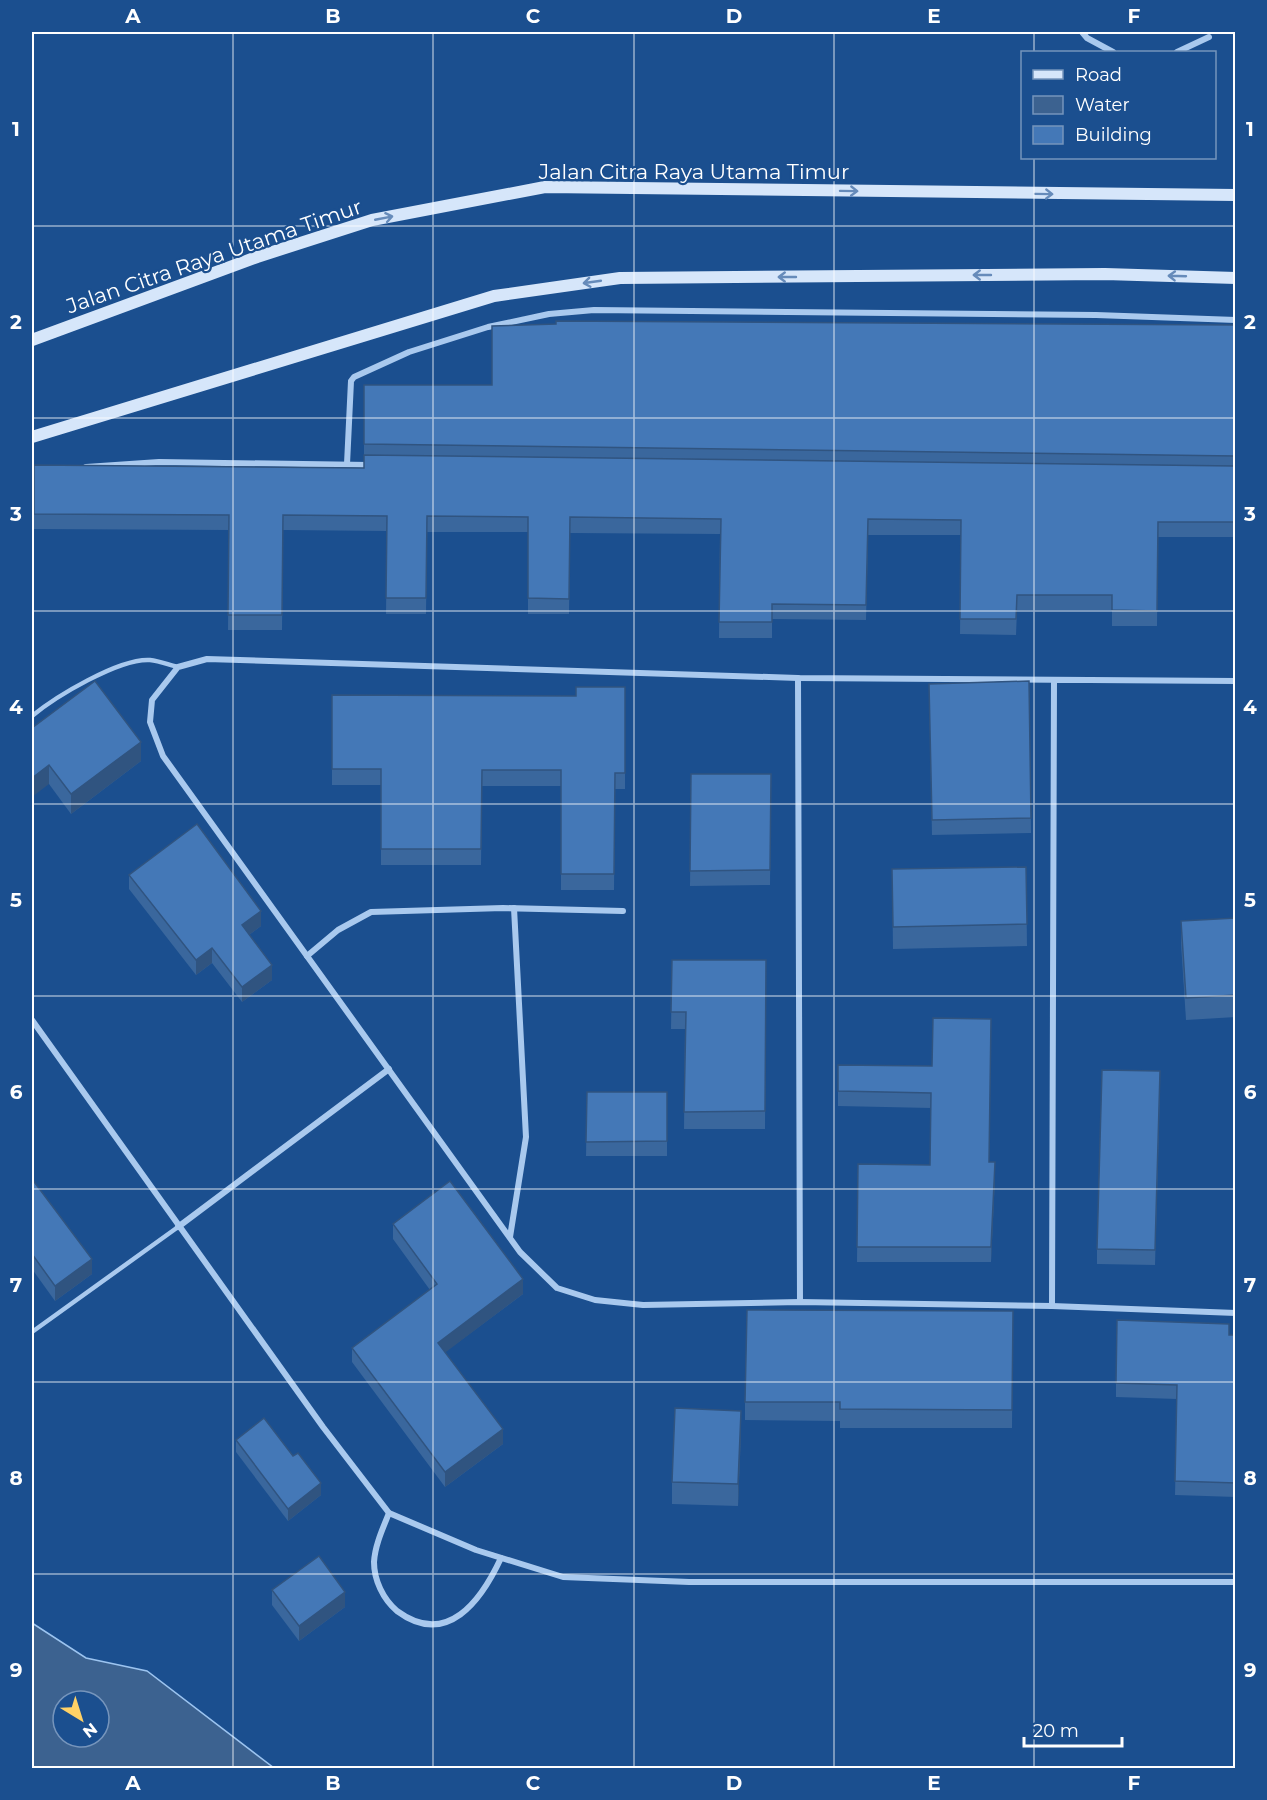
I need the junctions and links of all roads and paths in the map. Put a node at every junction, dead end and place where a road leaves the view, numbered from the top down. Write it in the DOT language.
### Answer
graph roads {
  1 [pos="1082,32"];
  2 [pos="1209,37"];
  3 [pos="1111,51"];
  4 [pos="1178,51"];
  5 [pos="1236,195"];
  6 [pos="1236,278"];
  7 [pos="1236,320"];
  8 [pos="32,340"];
  9 [pos="32,437"];
  10 [pos="346,464"];
  11 [pos="382,465"];
  12 [pos="75,467"];
  13 [pos="178,667"];
  14 [pos="798,678"];
  15 [pos="1053,680"];
  16 [pos="1236,681"];
  17 [pos="32,716"];
  18 [pos="514,908"];
  19 [pos="623,911"];
  20 [pos="307,956"];
  21 [pos="32,1022"];
  22 [pos="389,1069"];
  23 [pos="178,1227"];
  24 [pos="510,1237"];
  25 [pos="800,1302"];
  26 [pos="1052,1306"];
  27 [pos="1236,1313"];
  28 [pos="32,1332"];
  29 [pos="389,1513"];
  30 [pos="501,1558"];
  31 [pos="1236,1582"];
  1 -- 3 [label="street"];
  2 -- 4 [label="street"];
  8 -- 5 [label="main road, Jalan Citra Raya Utama Timur, one-way"];
  6 -- 9 [label="main road, one-way"];
  7 -- 10 [label="street"];
  10 -- 11 [label="street"];
  10 -- 12 [label="street"];
  13 -- 14 [label="street"];
  13 -- 17 [label="lane"];
  13 -- 20 [label="street"];
  14 -- 15 [label="street"];
  14 -- 25 [label="street"];
  15 -- 16 [label="street"];
  15 -- 26 [label="street"];
  18 -- 19 [label="street"];
  18 -- 20 [label="street"];
  18 -- 24 [label="street"];
  20 -- 22 [label="street"];
  21 -- 23 [label="street"];
  22 -- 23 [label="street"];
  22 -- 24 [label="street"];
  23 -- 28 [label="lane"];
  23 -- 29 [label="street"];
  24 -- 25 [label="street"];
  25 -- 26 [label="street"];
  26 -- 27 [label="street"];
  29 -- 30 [label="street"];
  29 -- 30 [label="street"];
  30 -- 31 [label="street"];
}
